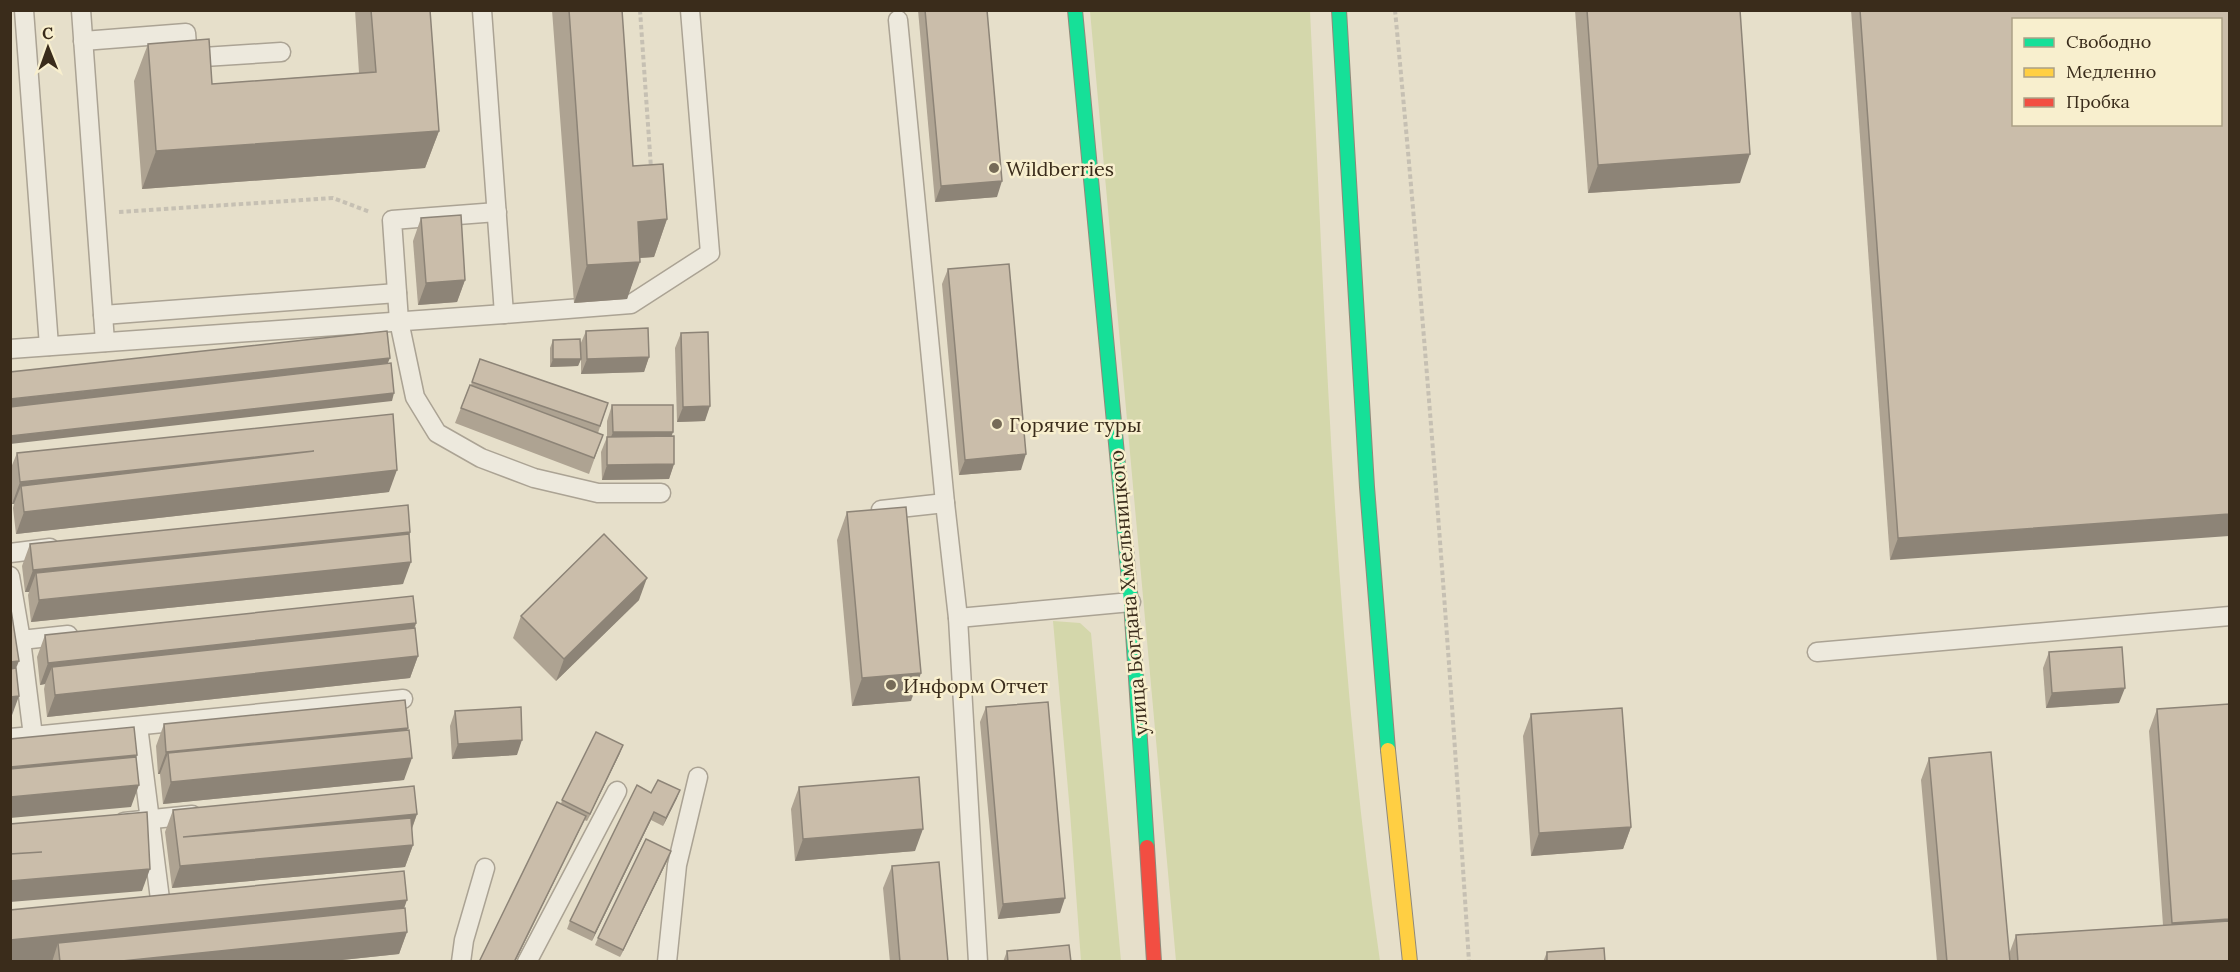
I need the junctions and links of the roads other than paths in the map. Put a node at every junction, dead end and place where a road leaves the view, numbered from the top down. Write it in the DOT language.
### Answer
graph roads {
  1 [pos="24,10"];
  2 [pos="81,10"];
  3 [pos="482,10"];
  4 [pos="690,10"];
  5 [pos="1075,10"];
  6 [pos="1339,10"];
  7 [pos="898,20"];
  8 [pos="83,41"];
  9 [pos="19,48"];
  10 [pos="281,52"];
  11 [pos="497,212"];
  12 [pos="397,293"];
  13 [pos="504,314"];
  14 [pos="103,315"];
  15 [pos="399,321"];
  16 [pos="105,342"];
  17 [pos="49,346"];
  18 [pos="10,349"];
  19 [pos="660,493"];
  20 [pos="945,503"];
  21 [pos="875,510"];
  22 [pos="68,546"];
  23 [pos="10,552"];
  24 [pos="10,576"];
  25 [pos="1131,602"];
  26 [pos="2229,616"];
  27 [pos="958,618"];
  28 [pos="80,634"];
  29 [pos="21,640"];
  30 [pos="1817,652"];
  31 [pos="403,699"];
  32 [pos="138,726"];
  33 [pos="33,736"];
  34 [pos="10,738"];
  35 [pos="698,777"];
  36 [pos="617,791"];
  37 [pos="207,814"];
  38 [pos="149,819"];
  39 [pos="103,824"];
  40 [pos="485,868"];
  41 [pos="184,905"];
  42 [pos="461,962"];
  43 [pos="526,962"];
  44 [pos="667,962"];
  45 [pos="978,962"];
  46 [pos="1154,962"];
  47 [pos="1410,962"];
  1 -- 9 [label="lane"];
  2 -- 8 [label="lane"];
  3 -- 11 [label="lane"];
  4 -- 13 [label="lane"];
  5 -- 25 [label="main road, улица Богдана Хмельницкого"];
  6 -- 47 [label="main road"];
  7 -- 20 [label="lane"];
  8 -- 10 [label="lane"];
  8 -- 14 [label="lane"];
  9 -- 17 [label="lane"];
  11 -- 12 [label="lane"];
  11 -- 13 [label="lane"];
  12 -- 14 [label="lane"];
  12 -- 15 [label="lane"];
  13 -- 15 [label="lane"];
  14 -- 16 [label="lane"];
  15 -- 16 [label="lane"];
  15 -- 19 [label="lane"];
  16 -- 17 [label="lane"];
  17 -- 18 [label="lane"];
  20 -- 21 [label="lane"];
  20 -- 27 [label="lane"];
  22 -- 23 [label="lane"];
  24 -- 29 [label="lane"];
  25 -- 27 [label="lane"];
  25 -- 46 [label="main road, улица Богдана Хмельницкого"];
  26 -- 30 [label="lane"];
  27 -- 45 [label="lane"];
  28 -- 29 [label="lane"];
  29 -- 33 [label="lane"];
  31 -- 32 [label="lane"];
  32 -- 33 [label="lane"];
  32 -- 38 [label="lane"];
  33 -- 34 [label="lane"];
  35 -- 44 [label="lane"];
  36 -- 43 [label="lane"];
  37 -- 38 [label="lane"];
  38 -- 39 [label="lane"];
  38 -- 41 [label="lane"];
  40 -- 42 [label="lane"];
}
